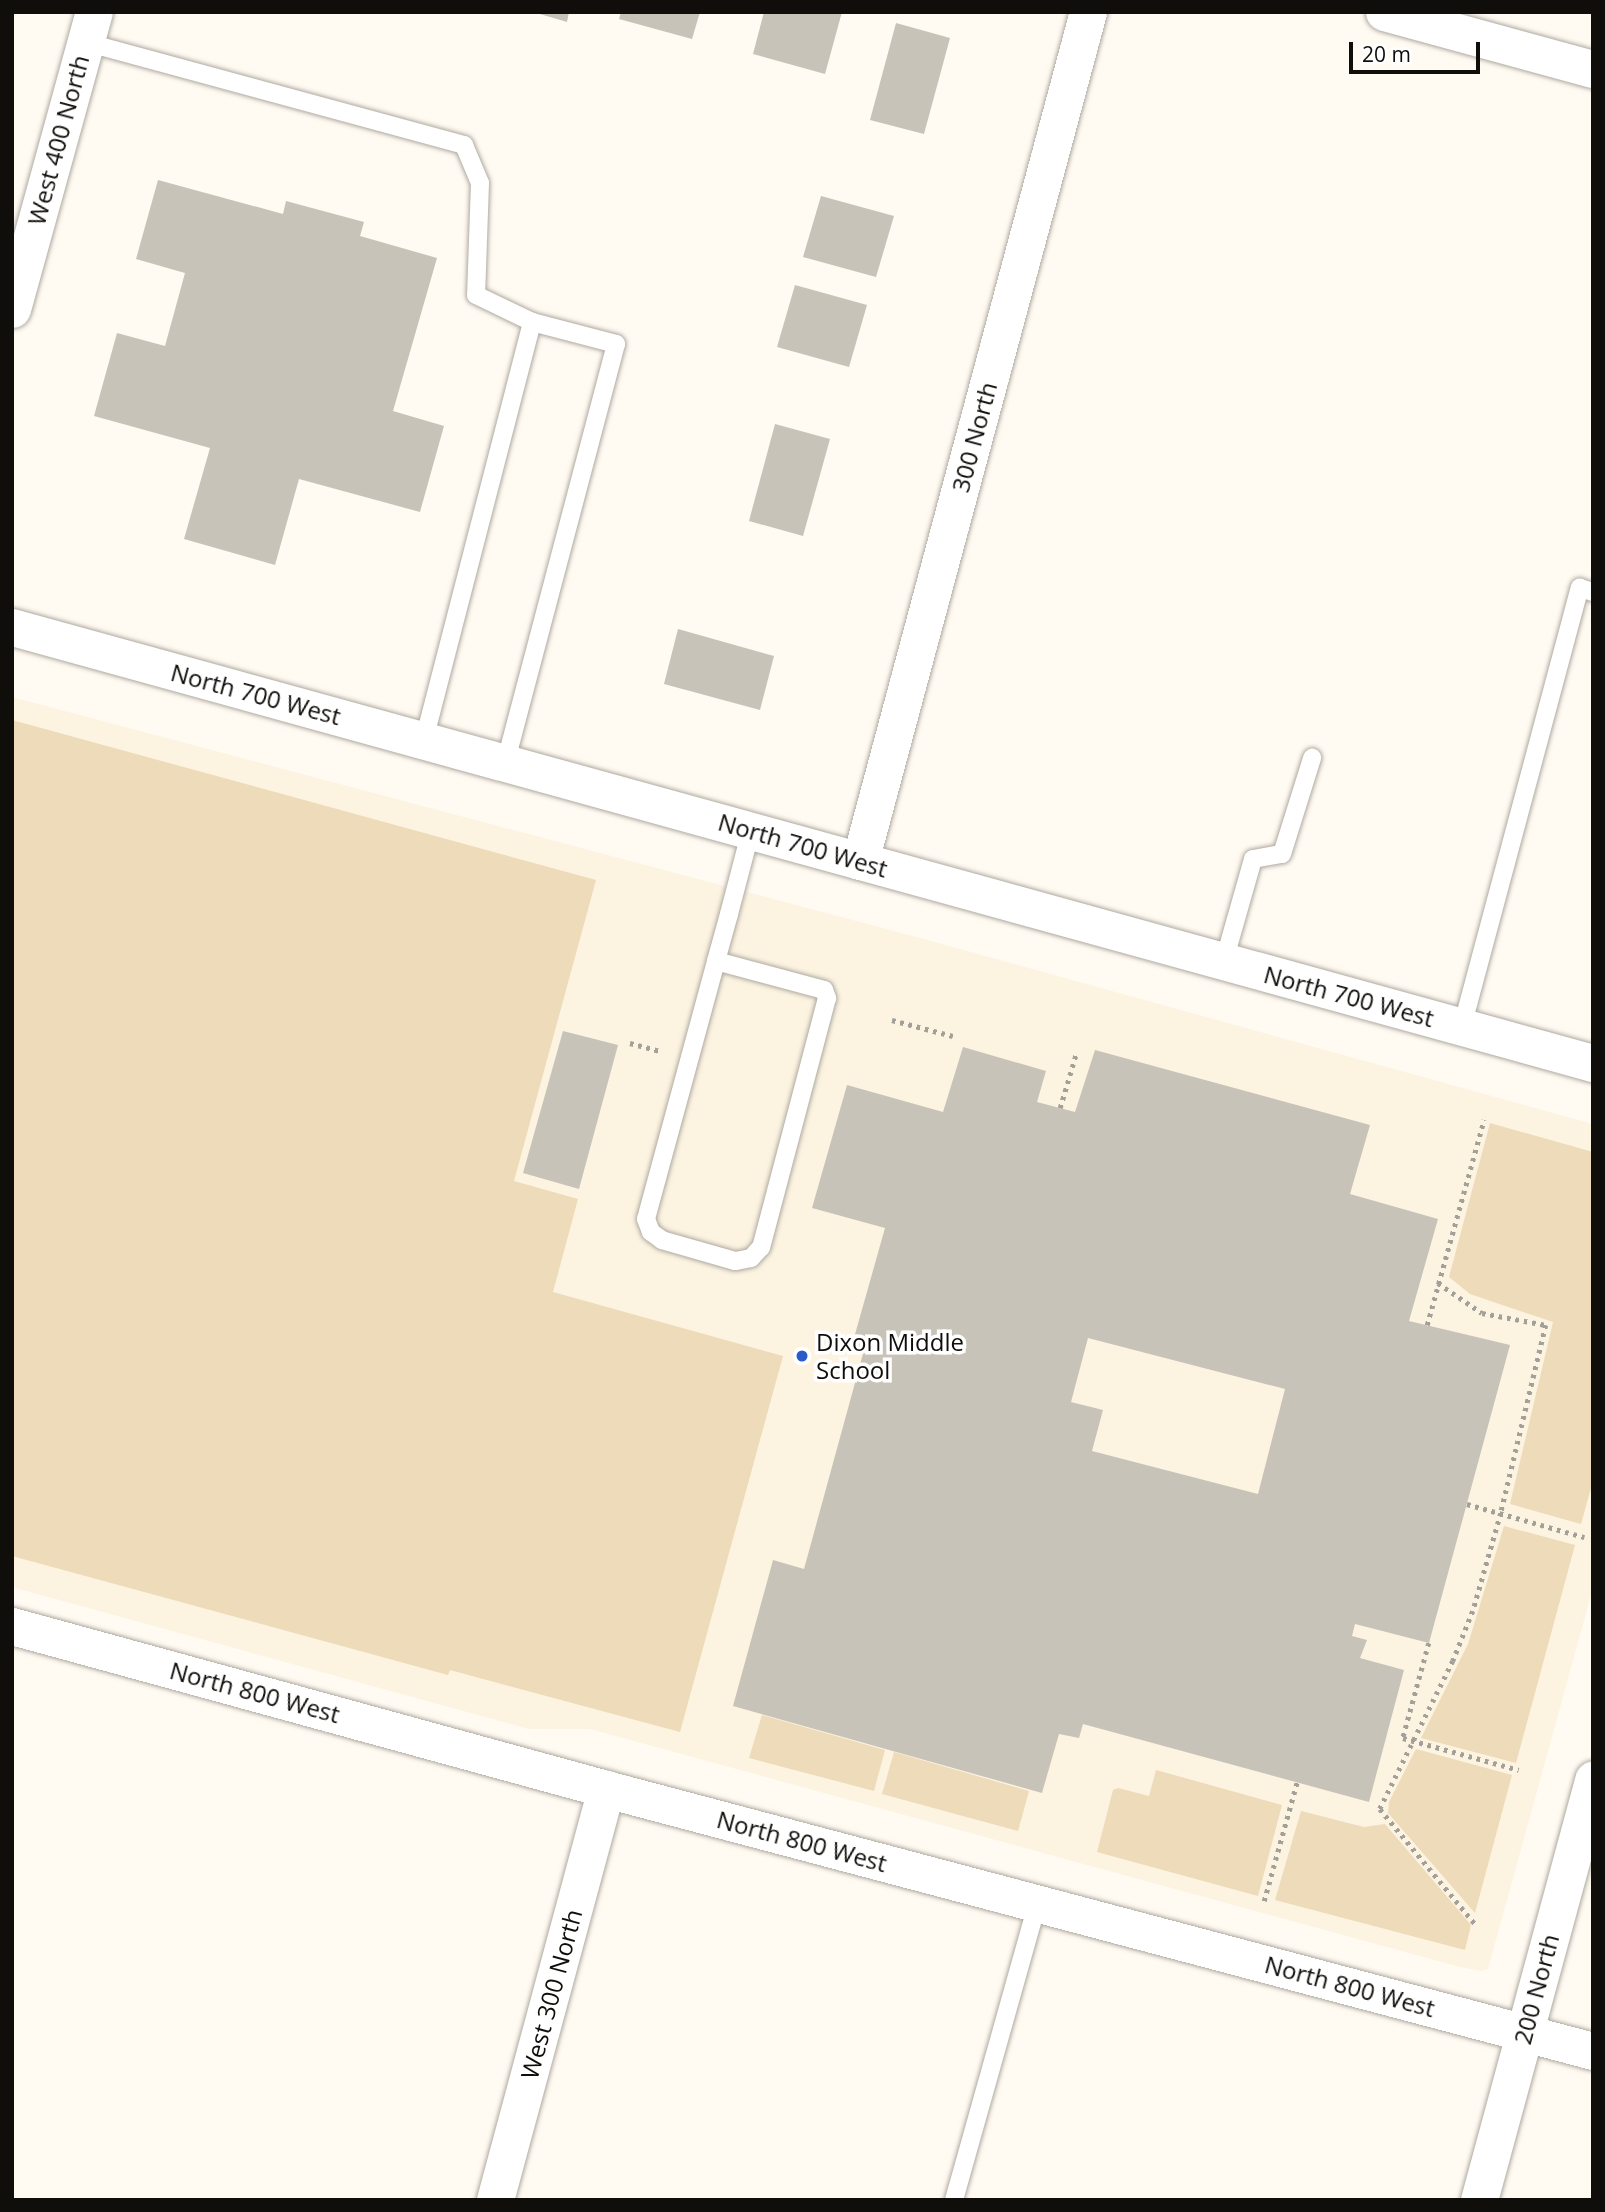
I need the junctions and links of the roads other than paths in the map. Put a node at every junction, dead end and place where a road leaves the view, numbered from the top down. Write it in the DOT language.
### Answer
graph roads {
  1 [pos="1088,12"];
  2 [pos="1384,12"];
  3 [pos="90,27"];
  4 [pos="1593,69"];
  5 [pos="12,309"];
  6 [pos="532,322"];
  7 [pos="1593,592"];
  8 [pos="12,627"];
  9 [pos="424,740"];
  10 [pos="1312,758"];
  11 [pos="505,763"];
  12 [pos="751,830"];
  13 [pos="860,861"];
  14 [pos="716,961"];
  15 [pos="1224,961"];
  16 [pos="1462,1027"];
  17 [pos="1593,1063"];
  18 [pos="12,1626"];
  19 [pos="1593,1779"];
  20 [pos="606,1788"];
  21 [pos="1037,1904"];
  22 [pos="1524,2034"];
  23 [pos="1593,2051"];
  24 [pos="495,2200"];
  25 [pos="954,2200"];
  26 [pos="1479,2200"];
  1 -- 13 [label="street, 300 North"];
  2 -- 4 [label="street"];
  3 -- 5 [label="street, West 400 North"];
  3 -- 6 [label="lane"];
  6 -- 9 [label="lane"];
  6 -- 11 [label="lane"];
  7 -- 16 [label="lane"];
  8 -- 9 [label="street, North 700 West"];
  9 -- 11 [label="street, North 700 West"];
  10 -- 15 [label="lane"];
  11 -- 12 [label="street, North 700 West"];
  12 -- 13 [label="street, North 700 West"];
  12 -- 14 [label="lane"];
  13 -- 15 [label="street, North 700 West"];
  14 -- 14 [label="lane"];
  15 -- 16 [label="street, North 700 West"];
  16 -- 17 [label="street, North 700 West"];
  18 -- 20 [label="street, North 800 West"];
  19 -- 22 [label="street, 200 North"];
  20 -- 21 [label="street, North 800 West"];
  20 -- 24 [label="street, West 300 North"];
  21 -- 22 [label="street, North 800 West"];
  21 -- 25 [label="lane"];
  22 -- 23 [label="street, North 800 West"];
  22 -- 26 [label="street, 200 North"];
}
